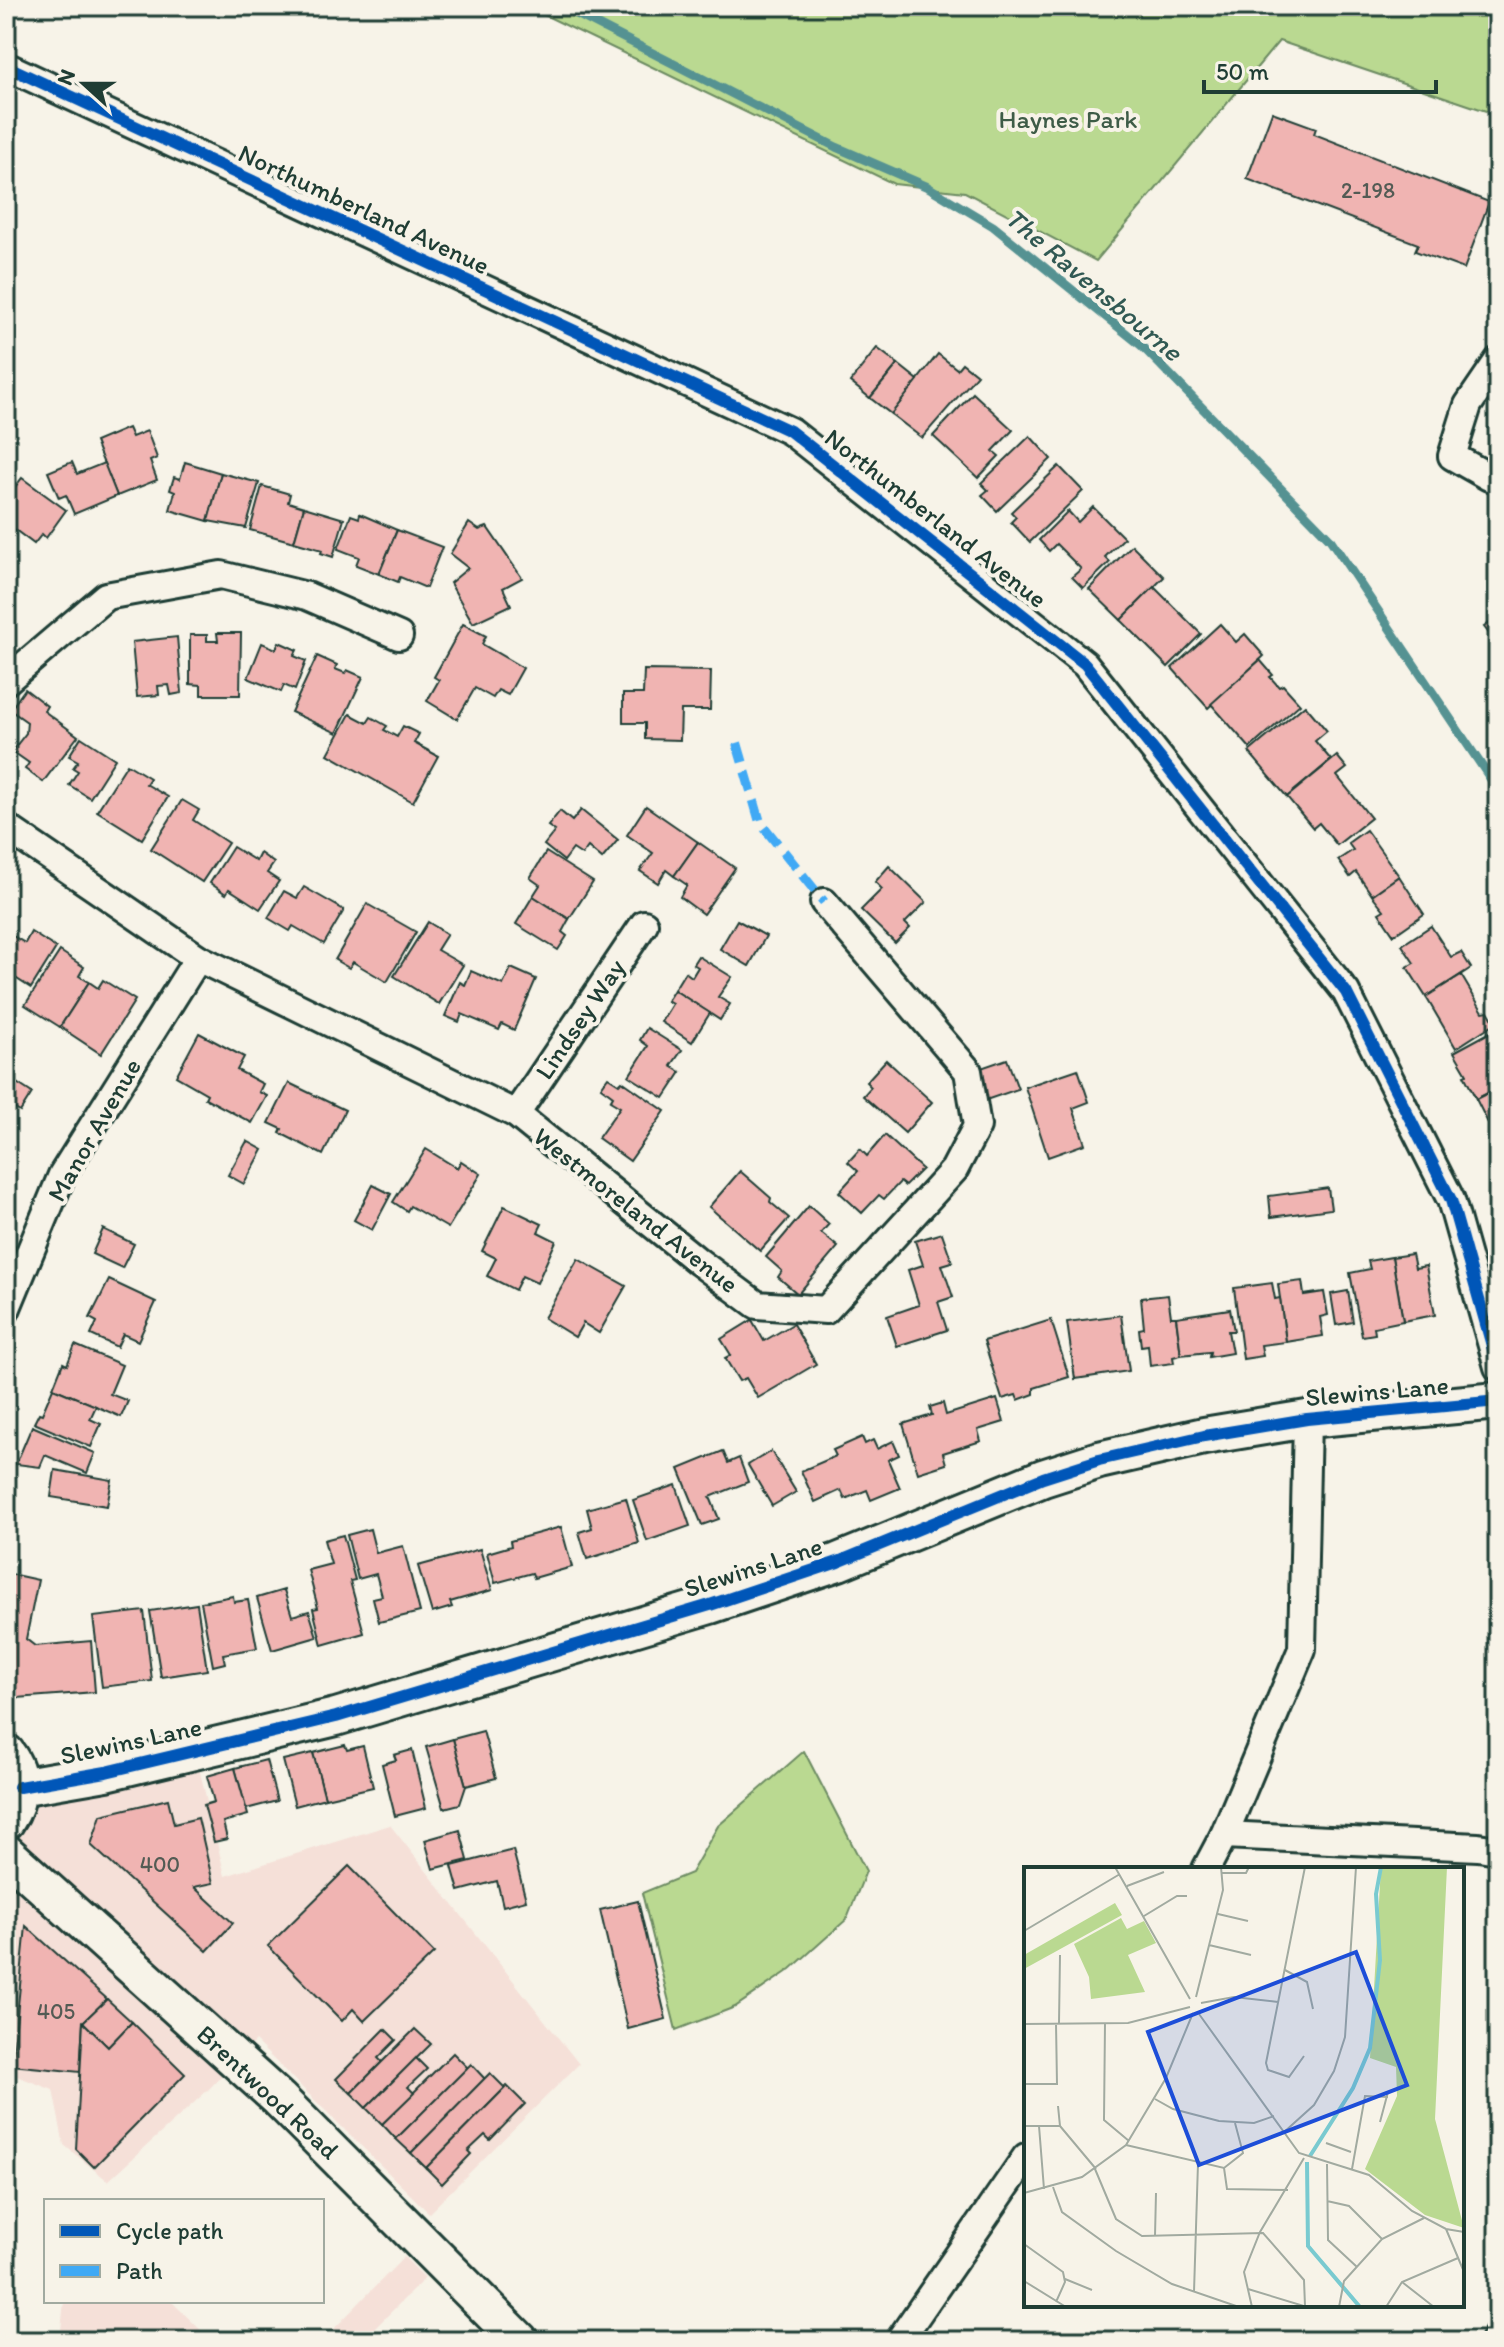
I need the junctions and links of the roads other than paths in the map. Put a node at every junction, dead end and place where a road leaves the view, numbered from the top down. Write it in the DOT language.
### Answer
graph roads {
  1 [pos="6,66"];
  2 [pos="1498,361"];
  3 [pos="1498,479"];
  4 [pos="399,636"];
  5 [pos="6,681"];
  6 [pos="6,827"];
  7 [pos="824,902"];
  8 [pos="644,924"];
  9 [pos="198,958"];
  10 [pos="516,1114"];
  11 [pos="6,1310"];
  12 [pos="1498,1367"];
  13 [pos="1498,1401"];
  14 [pos="1307,1419"];
  15 [pos="6,1753"];
  16 [pos="19,1787"];
  17 [pos="6,1821"];
  18 [pos="1224,1835"];
  19 [pos="1498,1850"];
  20 [pos="6,1853"];
  21 [pos="1207,1867"];
  22 [pos="1024,2160"];
  23 [pos="1498,2335"];
  24 [pos="520,2341"];
  25 [pos="899,2341"];
  26 [pos="1494,2341"];
  1 -- 12 [label="street, Northumberland Avenue"];
  2 -- 3 [label="street"];
  4 -- 5 [label="street"];
  6 -- 9 [label="street, Westmoreland Avenue"];
  7 -- 10 [label="street, Westmoreland Avenue"];
  8 -- 10 [label="street, Lindsey Way"];
  9 -- 10 [label="street, Westmoreland Avenue"];
  9 -- 11 [label="street, Manor Avenue"];
  13 -- 14 [label="street, Slewins Lane"];
  14 -- 16 [label="street, Slewins Lane"];
  14 -- 18 [label="street"];
  15 -- 16 [label="street"];
  16 -- 17 [label="street"];
  18 -- 19 [label="street"];
  18 -- 21 [label="street"];
  20 -- 24 [label="street, Brentwood Road"];
  22 -- 25 [label="street"];
  23 -- 26 [label="street"];
}
